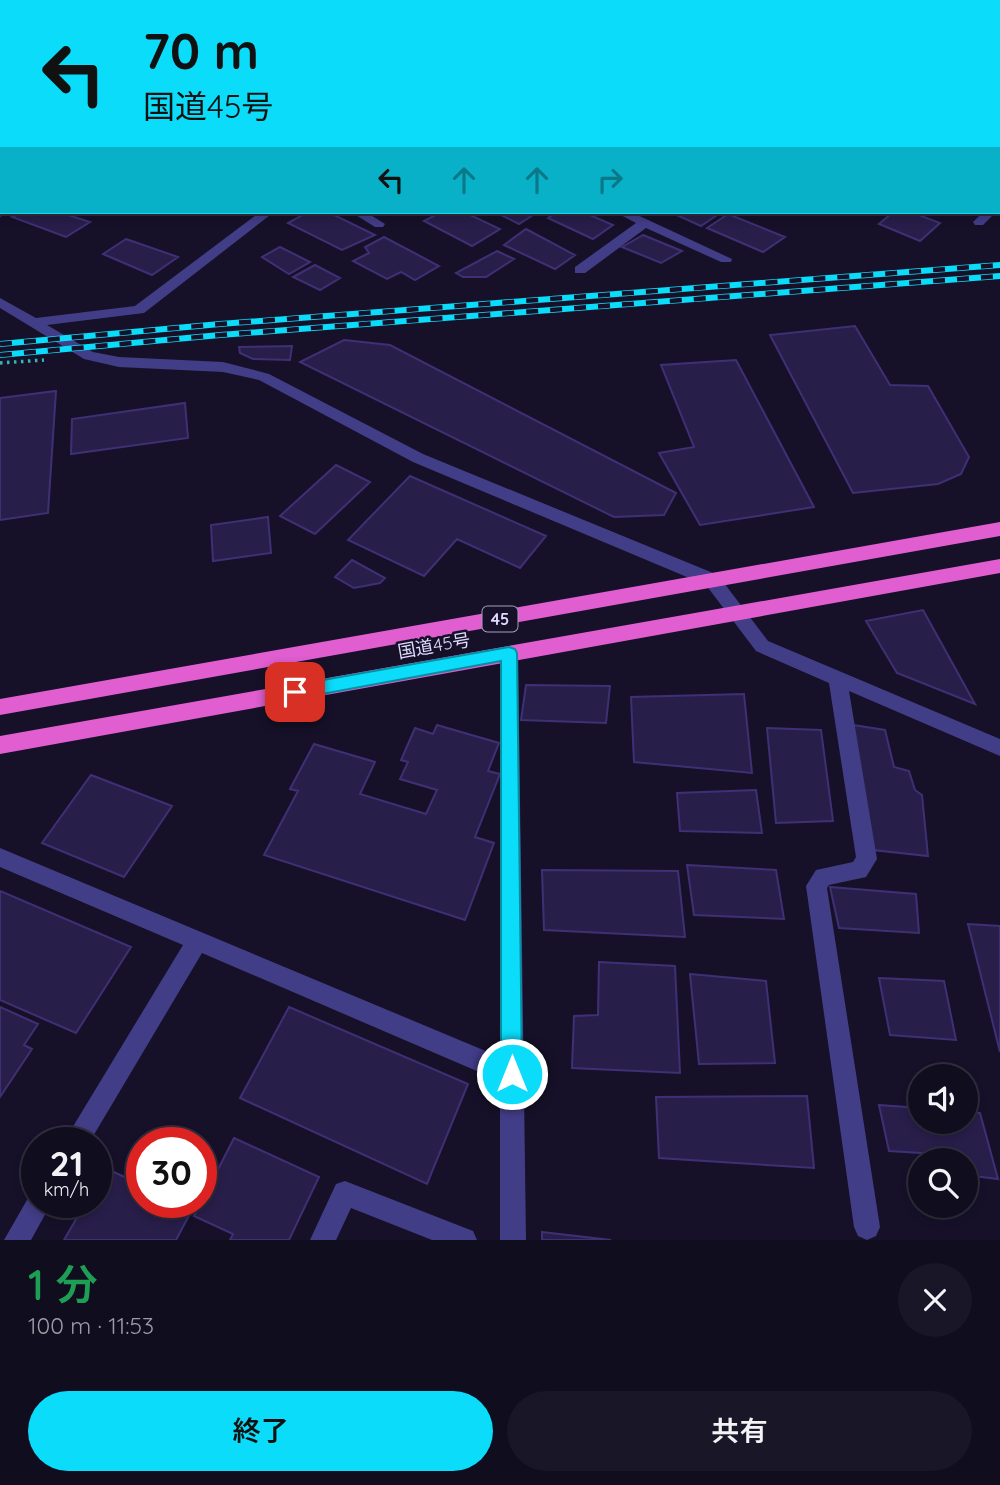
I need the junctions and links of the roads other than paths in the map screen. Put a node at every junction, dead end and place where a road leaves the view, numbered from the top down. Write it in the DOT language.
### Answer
graph roads {
  1 [pos="265,214"];
  2 [pos="360,214"];
  3 [pos="625,214"];
  4 [pos="988,214"];
  5 [pos="979,222"];
  6 [pos="645,223"];
  7 [pos="379,224"];
  8 [pos="726,259"];
  9 [pos="580,270"];
  10 [pos="0,302"];
  11 [pos="35,322"];
  12 [pos="1000,529"];
  13 [pos="1000,566"];
  14 [pos="712,580"];
  15 [pos="734,612"];
  16 [pos="509,653"];
  17 [pos="838,679"];
  18 [pos="0,707"];
  19 [pos="0,745"];
  20 [pos="1000,748"];
  21 [pos="0,858"];
  22 [pos="197,941"];
  23 [pos="512,1074"];
  24 [pos="85,1127"];
  25 [pos="30,1218"];
  26 [pos="867,1227"];
  27 [pos="17,1240"];
  28 [pos="323,1240"];
  29 [pos="464,1240"];
  30 [pos="513,1240"];
  1 -- 11 [label="street"];
  2 -- 7 [label="street"];
  3 -- 6 [label="street"];
  4 -- 5 [label="street"];
  6 -- 8 [label="street"];
  6 -- 9 [label="street"];
  10 -- 11 [label="street"];
  11 -- 14 [label="street"];
  12 -- 14 [label="highway, 国道45号 / 45"];
  13 -- 15 [label="highway, 国道45号 / 45"];
  14 -- 15 [label="street"];
  14 -- 18 [label="highway, 国道45号 / 45"];
  15 -- 16 [label="highway, 国道45号 / 45"];
  15 -- 17 [label="street"];
  16 -- 19 [label="highway, 国道45号 / 45"];
  16 -- 23 [label="street"];
  17 -- 20 [label="street"];
  17 -- 26 [label="street"];
  21 -- 22 [label="street"];
  22 -- 23 [label="street"];
  22 -- 24 [label="street"];
  23 -- 30 [label="street"];
  25 -- 27 [label="street"];
  28 -- 29 [label="street"];
}
